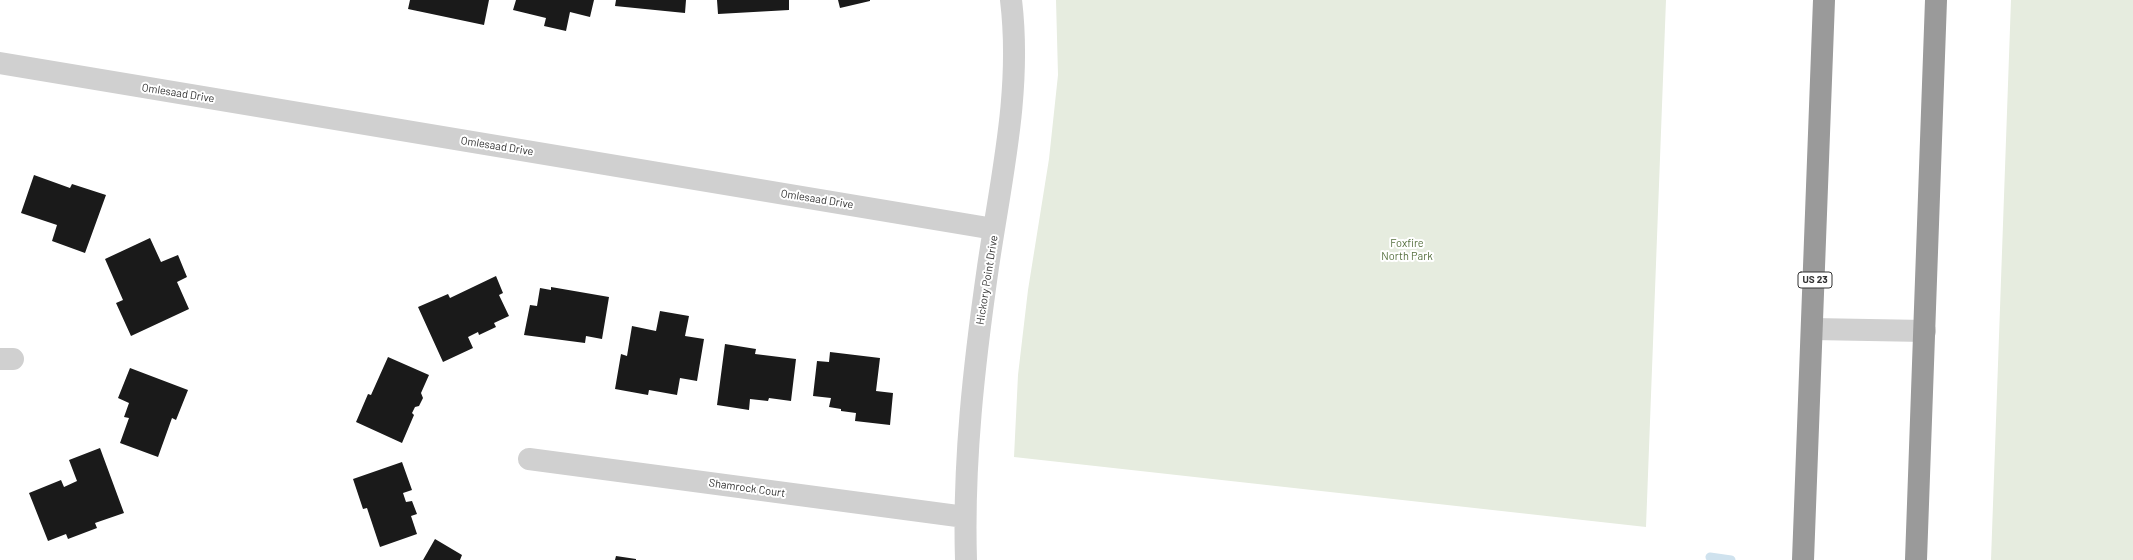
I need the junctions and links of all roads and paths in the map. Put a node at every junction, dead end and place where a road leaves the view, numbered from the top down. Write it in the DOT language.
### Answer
graph roads {
  1 [pos="1011,0"];
  2 [pos="1824,0"];
  3 [pos="1936,0"];
  4 [pos="0,63"];
  5 [pos="994,229"];
  6 [pos="1813,328"];
  7 [pos="1925,331"];
  8 [pos="529,459"];
  9 [pos="965,517"];
  10 [pos="966,560"];
  11 [pos="1803,560"];
  12 [pos="1916,560"];
  1 -- 5 [label="street, Hickory Point Drive"];
  2 -- 6 [label="highway, US 23"];
  3 -- 7 [label="highway"];
  4 -- 5 [label="street, Omlesaad Drive"];
  5 -- 9 [label="street, Hickory Point Drive"];
  6 -- 7 [label="street"];
  6 -- 11 [label="highway, US 23"];
  7 -- 12 [label="highway"];
  8 -- 9 [label="street, Shamrock Court"];
  9 -- 10 [label="street, Hickory Point Drive"];
}
